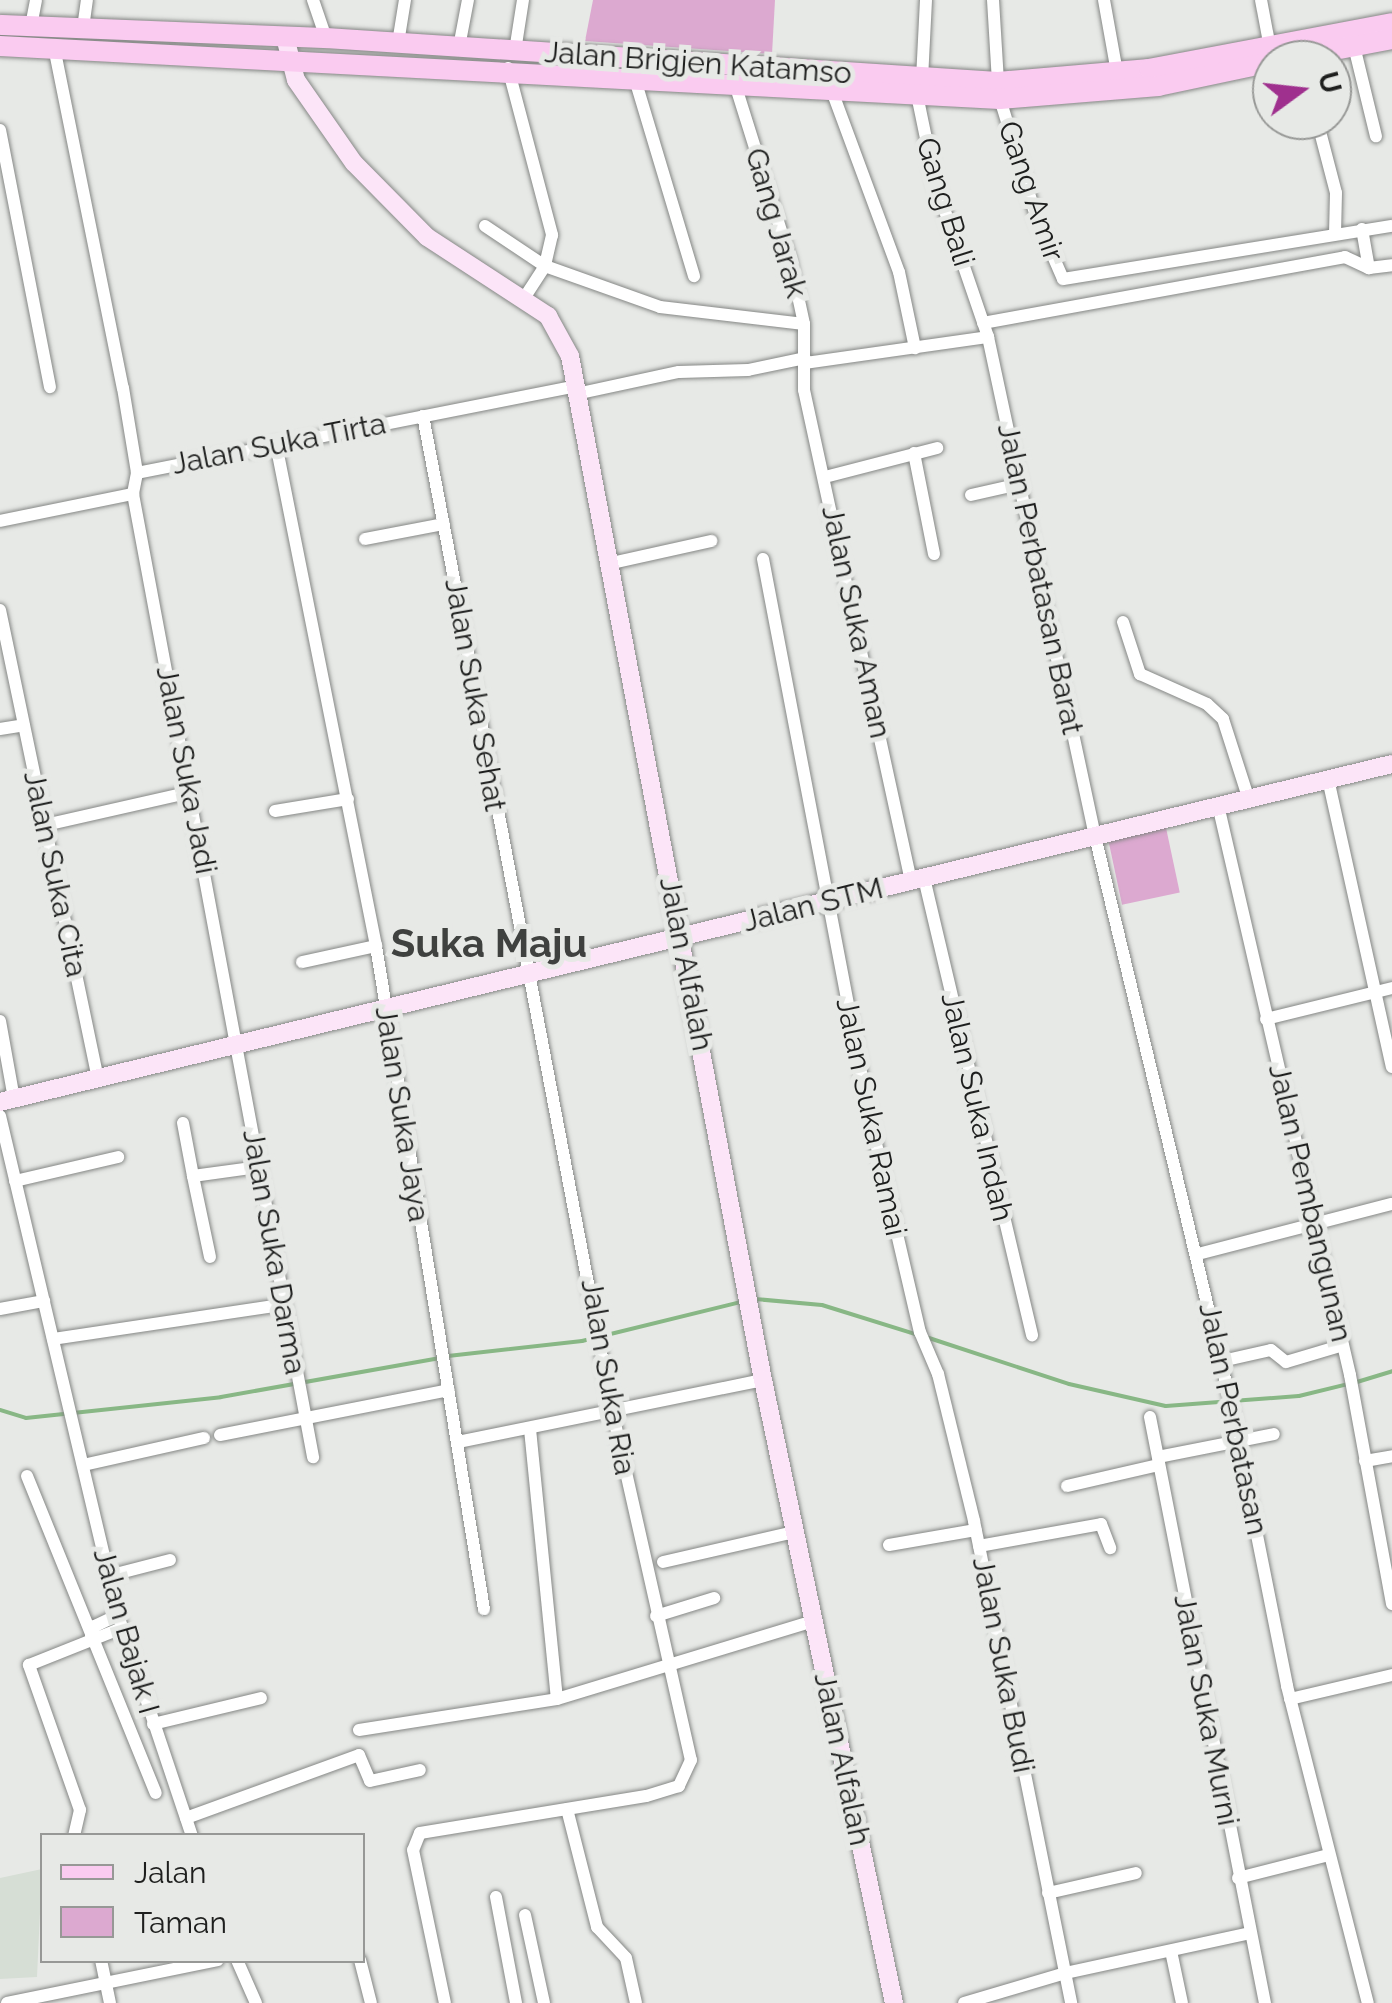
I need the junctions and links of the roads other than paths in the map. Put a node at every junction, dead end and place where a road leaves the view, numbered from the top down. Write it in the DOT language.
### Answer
graph roads {
  1 [pos="36,0"];
  2 [pos="86,0"];
  3 [pos="313,0"];
  4 [pos="326,0"];
  5 [pos="404,0"];
  6 [pos="468,0"];
  7 [pos="524,0"];
  8 [pos="926,0"];
  9 [pos="992,0"];
  10 [pos="1104,0"];
  11 [pos="1261,0"];
  12 [pos="1392,23"];
  13 [pos="0,25"];
  14 [pos="31,26"];
  15 [pos="83,28"];
  16 [pos="324,28"];
  17 [pos="1392,39"];
  18 [pos="1270,40"];
  19 [pos="1337,40"];
  20 [pos="398,42"];
  21 [pos="0,46"];
  22 [pos="458,46"];
  23 [pos="1354,46"];
  24 [pos="54,47"];
  25 [pos="286,47"];
  26 [pos="1252,59"];
  27 [pos="512,60"];
  28 [pos="1252,62"];
  29 [pos="1117,72"];
  30 [pos="634,76"];
  31 [pos="736,84"];
  32 [pos="877,84"];
  33 [pos="918,84"];
  34 [pos="832,90"];
  35 [pos="999,90"];
  36 [pos="0,130"];
  37 [pos="1376,136"];
  38 [pos="1321,140"];
  39 [pos="485,226"];
  40 [pos="1392,226"];
  41 [pos="1362,230"];
  42 [pos="1332,233"];
  43 [pos="1333,260"];
  44 [pos="545,266"];
  45 [pos="1392,266"];
  46 [pos="1368,268"];
  47 [pos="694,276"];
  48 [pos="525,297"];
  49 [pos="804,324"];
  50 [pos="986,330"];
  51 [pos="915,348"];
  52 [pos="805,361"];
  53 [pos="50,387"];
  54 [pos="576,390"];
  55 [pos="423,416"];
  56 [pos="276,444"];
  57 [pos="937,448"];
  58 [pos="914,454"];
  59 [pos="138,473"];
  60 [pos="825,477"];
  61 [pos="1020,484"];
  62 [pos="133,494"];
  63 [pos="971,496"];
  64 [pos="0,521"];
  65 [pos="444,524"];
  66 [pos="365,539"];
  67 [pos="711,542"];
  68 [pos="934,554"];
  69 [pos="763,559"];
  70 [pos="607,564"];
  71 [pos="0,610"];
  72 [pos="1123,622"];
  73 [pos="24,724"];
  74 [pos="0,730"];
  75 [pos="1392,764"];
  76 [pos="1328,779"];
  77 [pos="191,792"];
  78 [pos="1248,798"];
  79 [pos="348,799"];
  80 [pos="1218,805"];
  81 [pos="275,811"];
  82 [pos="45,825"];
  83 [pos="1094,836"];
  84 [pos="917,880"];
  85 [pos="826,902"];
  86 [pos="681,936"];
  87 [pos="376,946"];
  88 [pos="302,962"];
  89 [pos="528,973"];
  90 [pos="1392,988"];
  91 [pos="1374,992"];
  92 [pos="386,1010"];
  93 [pos="1266,1019"];
  94 [pos="0,1021"];
  95 [pos="239,1046"];
  96 [pos="1392,1067"];
  97 [pos="98,1080"];
  98 [pos="7,1101"];
  99 [pos="0,1116"];
  100 [pos="183,1123"];
  101 [pos="118,1157"];
  102 [pos="258,1166"];
  103 [pos="194,1176"];
  104 [pos="15,1181"];
  105 [pos="1392,1204"];
  106 [pos="1313,1224"];
  107 [pos="1198,1254"];
  108 [pos="210,1257"];
  109 [pos="44,1301"];
  110 [pos="281,1306"];
  111 [pos="0,1310"];
  112 [pos="920,1332"];
  113 [pos="1032,1335"];
  114 [pos="53,1340"];
  115 [pos="1343,1345"];
  116 [pos="1222,1361"];
  117 [pos="763,1380"];
  118 [pos="449,1390"];
  119 [pos="612,1410"];
  120 [pos="1150,1416"];
  121 [pos="305,1422"];
  122 [pos="530,1428"];
  123 [pos="1274,1434"];
  124 [pos="220,1435"];
  125 [pos="204,1438"];
  126 [pos="1238,1439"];
  127 [pos="458,1442"];
  128 [pos="312,1456"];
  129 [pos="1392,1456"];
  130 [pos="1158,1461"];
  131 [pos="1365,1461"];
  132 [pos="82,1464"];
  133 [pos="27,1476"];
  134 [pos="1067,1486"];
  135 [pos="976,1530"];
  136 [pos="794,1532"];
  137 [pos="889,1545"];
  138 [pos="979,1546"];
  139 [pos="1110,1548"];
  140 [pos="170,1560"];
  141 [pos="663,1562"];
  142 [pos="108,1576"];
  143 [pos="714,1598"];
  144 [pos="1392,1604"];
  145 [pos="484,1609"];
  146 [pos="656,1616"];
  147 [pos="120,1621"];
  148 [pos="812,1621"];
  149 [pos="91,1635"];
  150 [pos="670,1666"];
  151 [pos="1392,1675"];
  152 [pos="261,1698"];
  153 [pos="1290,1698"];
  154 [pos="557,1699"];
  155 [pos="152,1724"];
  156 [pos="359,1730"];
  157 [pos="420,1770"];
  158 [pos="156,1793"];
  159 [pos="567,1809"];
  160 [pos="186,1818"];
  161 [pos="75,1833"];
  162 [pos="191,1833"];
  163 [pos="1329,1855"];
  164 [pos="1136,1873"];
  165 [pos="1238,1878"];
  166 [pos="1048,1893"];
  167 [pos="496,1897"];
  168 [pos="524,1915"];
  169 [pos="1250,1932"];
  170 [pos="1170,1951"];
  171 [pos="101,1963"];
  172 [pos="203,1963"];
  173 [pos="237,1963"];
  174 [pos="361,1963"];
  175 [pos="1065,1972"];
  176 [pos="105,1982"];
  177 [pos="7,2003"];
  178 [pos="110,2003"];
  179 [pos="256,2003"];
  180 [pos="371,2003"];
  181 [pos="445,2003"];
  182 [pos="516,2003"];
  183 [pos="544,2003"];
  184 [pos="636,2003"];
  185 [pos="894,2003"];
  186 [pos="964,2003"];
  187 [pos="1071,2003"];
  188 [pos="1182,2003"];
  189 [pos="1266,2003"];
  190 [pos="1368,2003"];
  1 -- 14 [label="street"];
  2 -- 15 [label="street"];
  3 -- 16 [label="street"];
  4 -- 16 [label="street"];
  5 -- 20 [label="street"];
  6 -- 22 [label="street"];
  7 -- 27 [label="street"];
  8 -- 33 [label="street, Gang Bali"];
  9 -- 35 [label="street, Gang Amir"];
  10 -- 29 [label="street"];
  11 -- 18 [label="street"];
  12 -- 19 [label="main road, Jalan Brigjen Katamso"];
  13 -- 14 [label="main road, Jalan Brigjen Katamso"];
  14 -- 15 [label="main road, Jalan Brigjen Katamso"];
  15 -- 25 [label="main road, Jalan Brigjen Katamso"];
  16 -- 20 [label="main road, Jalan Brigjen Katamso"];
  16 -- 25 [label="main road, Jalan Brigjen Katamso"];
  17 -- 23 [label="main road, Jalan Brigjen Katamso"];
  20 -- 22 [label="main road, Jalan Brigjen Katamso"];
  21 -- 24 [label="main road, Jalan Brigjen Katamso"];
  22 -- 27 [label="main road, Jalan Brigjen Katamso"];
  23 -- 37 [label="street"];
  24 -- 25 [label="main road, Jalan Brigjen Katamso"];
  24 -- 59 [label="street"];
  25 -- 27 [label="main road, Jalan Brigjen Katamso"];
  25 -- 48 [label="street, Jalan Alfalah"];
  26 -- 29 [label="main road, Jalan Brigjen Katamso"];
  27 -- 30 [label="main road, Jalan Brigjen Katamso"];
  27 -- 32 [label="main road, Jalan Brigjen Katamso"];
  27 -- 44 [label="street"];
  28 -- 35 [label="main road, Jalan Brigjen Katamso"];
  29 -- 35 [label="main road, Jalan Brigjen Katamso"];
  30 -- 31 [label="main road, Jalan Brigjen Katamso"];
  30 -- 47 [label="street"];
  31 -- 34 [label="main road, Jalan Brigjen Katamso"];
  31 -- 49 [label="street, Gang Jarak"];
  32 -- 33 [label="main road, Jalan Brigjen Katamso"];
  32 -- 34 [label="main road, Jalan Brigjen Katamso"];
  33 -- 35 [label="main road, Jalan Brigjen Katamso"];
  33 -- 50 [label="street, Gang Bali"];
  34 -- 51 [label="street"];
  35 -- 42 [label="street, Gang Amir"];
  36 -- 53 [label="street"];
  38 -- 42 [label="street"];
  39 -- 44 [label="street"];
  40 -- 41 [label="street"];
  41 -- 42 [label="street"];
  41 -- 46 [label="street"];
  42 -- 43 [label="street"];
  43 -- 46 [label="street"];
  43 -- 50 [label="street, Jalan Suka Tirta"];
  44 -- 48 [label="street"];
  44 -- 49 [label="street"];
  45 -- 46 [label="street"];
  48 -- 54 [label="street, Jalan Alfalah"];
  49 -- 52 [label="street, Gang Jarak"];
  50 -- 51 [label="street, Jalan Suka Tirta"];
  50 -- 61 [label="street, Jalan Perbatasan Barat"];
  51 -- 52 [label="street, Jalan Suka Tirta"];
  52 -- 54 [label="street, Jalan Suka Tirta"];
  52 -- 60 [label="street, Jalan Suka Aman"];
  54 -- 55 [label="street, Jalan Suka Tirta"];
  54 -- 70 [label="street, Jalan Alfalah"];
  55 -- 56 [label="street, Jalan Suka Tirta"];
  55 -- 65 [label="street, Jalan Suka Sehat"];
  56 -- 59 [label="street, Jalan Suka Tirta"];
  56 -- 79 [label="street, Jalan Suka Jaya"];
  57 -- 58 [label="street"];
  58 -- 60 [label="street"];
  58 -- 68 [label="street"];
  59 -- 62 [label="street, Jalan Suka Tirta"];
  60 -- 84 [label="street, Jalan Suka Aman"];
  61 -- 63 [label="street"];
  61 -- 83 [label="street, Jalan Perbatasan Barat"];
  62 -- 64 [label="street, Jalan Suka Tirta"];
  62 -- 77 [label="street, Jalan Suka Jadi"];
  65 -- 66 [label="street"];
  65 -- 89 [label="street, Jalan Suka Sehat"];
  67 -- 70 [label="street"];
  69 -- 85 [label="street, Jalan Suka Ramai"];
  70 -- 86 [label="street, Jalan Alfalah"];
  71 -- 73 [label="street, Jalan Suka Cita"];
  72 -- 78 [label="street"];
  73 -- 74 [label="street"];
  73 -- 82 [label="street, Jalan Suka Cita"];
  75 -- 76 [label="street, Jalan STM"];
  76 -- 78 [label="street, Jalan STM"];
  76 -- 91 [label="street"];
  77 -- 82 [label="street"];
  77 -- 95 [label="street, Jalan Suka Jadi"];
  78 -- 80 [label="street, Jalan STM"];
  79 -- 81 [label="street"];
  79 -- 87 [label="street, Jalan Suka Jaya"];
  80 -- 83 [label="street, Jalan STM"];
  80 -- 93 [label="street, Jalan Pembangunan"];
  82 -- 97 [label="street, Jalan Suka Cita"];
  83 -- 84 [label="street, Jalan STM"];
  83 -- 107 [label="street, Jalan Perbatasan"];
  84 -- 85 [label="street, Jalan STM"];
  84 -- 113 [label="street, Jalan Suka Indah"];
  85 -- 86 [label="street, Jalan STM"];
  85 -- 112 [label="street, Jalan Suka Ramai"];
  86 -- 89 [label="street, Jalan STM"];
  86 -- 117 [label="street, Jalan Alfalah"];
  87 -- 88 [label="street"];
  87 -- 92 [label="street, Jalan Suka Jaya"];
  89 -- 92 [label="street, Jalan STM"];
  89 -- 119 [label="street, Jalan Suka Ria"];
  90 -- 91 [label="street"];
  91 -- 93 [label="street"];
  91 -- 96 [label="street"];
  92 -- 95 [label="street, Jalan STM"];
  92 -- 118 [label="street, Jalan Suka Jaya"];
  93 -- 106 [label="street, Jalan Pembangunan"];
  94 -- 98 [label="street"];
  95 -- 97 [label="street, Jalan STM"];
  95 -- 102 [label="street, Jalan Suka Darma"];
  97 -- 98 [label="street, Jalan STM"];
  99 -- 104 [label="street, Jalan Bajak I"];
  100 -- 103 [label="street"];
  101 -- 104 [label="street"];
  102 -- 103 [label="street"];
  102 -- 110 [label="street, Jalan Suka Darma"];
  103 -- 108 [label="street"];
  104 -- 109 [label="street, Jalan Bajak I"];
  105 -- 106 [label="street"];
  106 -- 107 [label="street"];
  106 -- 115 [label="street, Jalan Pembangunan"];
  107 -- 116 [label="street, Jalan Perbatasan"];
  109 -- 111 [label="street"];
  109 -- 114 [label="street, Jalan Bajak I"];
  110 -- 114 [label="street"];
  110 -- 121 [label="street, Jalan Suka Darma"];
  112 -- 135 [label="street, Jalan Suka Budi"];
  114 -- 132 [label="street, Jalan Bajak I"];
  115 -- 116 [label="street"];
  115 -- 131 [label="street, Jalan Pembangunan"];
  116 -- 126 [label="street, Jalan Perbatasan"];
  117 -- 119 [label="street"];
  117 -- 136 [label="street, Jalan Alfalah"];
  118 -- 121 [label="street"];
  118 -- 127 [label="street, Jalan Suka Jaya"];
  119 -- 122 [label="street"];
  119 -- 146 [label="street, Jalan Suka Ria"];
  120 -- 130 [label="street, Jalan Suka Murni"];
  121 -- 124 [label="street"];
  121 -- 128 [label="street, Jalan Suka Darma"];
  122 -- 127 [label="street"];
  122 -- 154 [label="street"];
  123 -- 126 [label="street"];
  125 -- 132 [label="street"];
  126 -- 130 [label="street"];
  126 -- 153 [label="street, Jalan Perbatasan"];
  127 -- 145 [label="street, Jalan Suka Jaya"];
  129 -- 131 [label="street"];
  130 -- 134 [label="street"];
  130 -- 165 [label="street, Jalan Suka Murni"];
  131 -- 144 [label="street, Jalan Pembangunan"];
  132 -- 142 [label="street, Jalan Bajak I"];
  133 -- 149 [label="street"];
  135 -- 137 [label="street"];
  135 -- 138 [label="street, Jalan Suka Budi"];
  136 -- 141 [label="street"];
  136 -- 148 [label="street, Jalan Alfalah"];
  138 -- 139 [label="street"];
  138 -- 166 [label="street, Jalan Suka Budi"];
  140 -- 142 [label="street"];
  142 -- 147 [label="street, Jalan Bajak I"];
  143 -- 146 [label="street"];
  146 -- 150 [label="street, Jalan Suka Ria"];
  147 -- 149 [label="street"];
  147 -- 155 [label="street, Jalan Bajak I"];
  148 -- 150 [label="street"];
  148 -- 185 [label="street, Jalan Alfalah"];
  149 -- 158 [label="street"];
  149 -- 161 [label="street"];
  150 -- 154 [label="street"];
  150 -- 159 [label="street, Jalan Suka Ria"];
  151 -- 153 [label="street"];
  152 -- 155 [label="street"];
  153 -- 163 [label="street, Jalan Perbatasan"];
  154 -- 156 [label="street"];
  155 -- 160 [label="street, Jalan Bajak I"];
  157 -- 160 [label="street"];
  159 -- 181 [label="street"];
  159 -- 184 [label="street"];
  160 -- 162 [label="street, Jalan Bajak I"];
  163 -- 165 [label="street"];
  163 -- 190 [label="street, Jalan Perbatasan"];
  164 -- 166 [label="street"];
  165 -- 169 [label="street, Jalan Suka Murni"];
  166 -- 175 [label="street, Jalan Suka Budi"];
  167 -- 182 [label="street"];
  168 -- 183 [label="street"];
  169 -- 170 [label="street"];
  169 -- 189 [label="street, Jalan Suka Murni"];
  170 -- 175 [label="street"];
  170 -- 188 [label="street"];
  171 -- 176 [label="street"];
  172 -- 176 [label="street"];
  173 -- 179 [label="street"];
  174 -- 180 [label="street"];
  175 -- 186 [label="street"];
  175 -- 187 [label="street, Jalan Suka Budi"];
  176 -- 177 [label="street"];
  176 -- 178 [label="street"];
}
